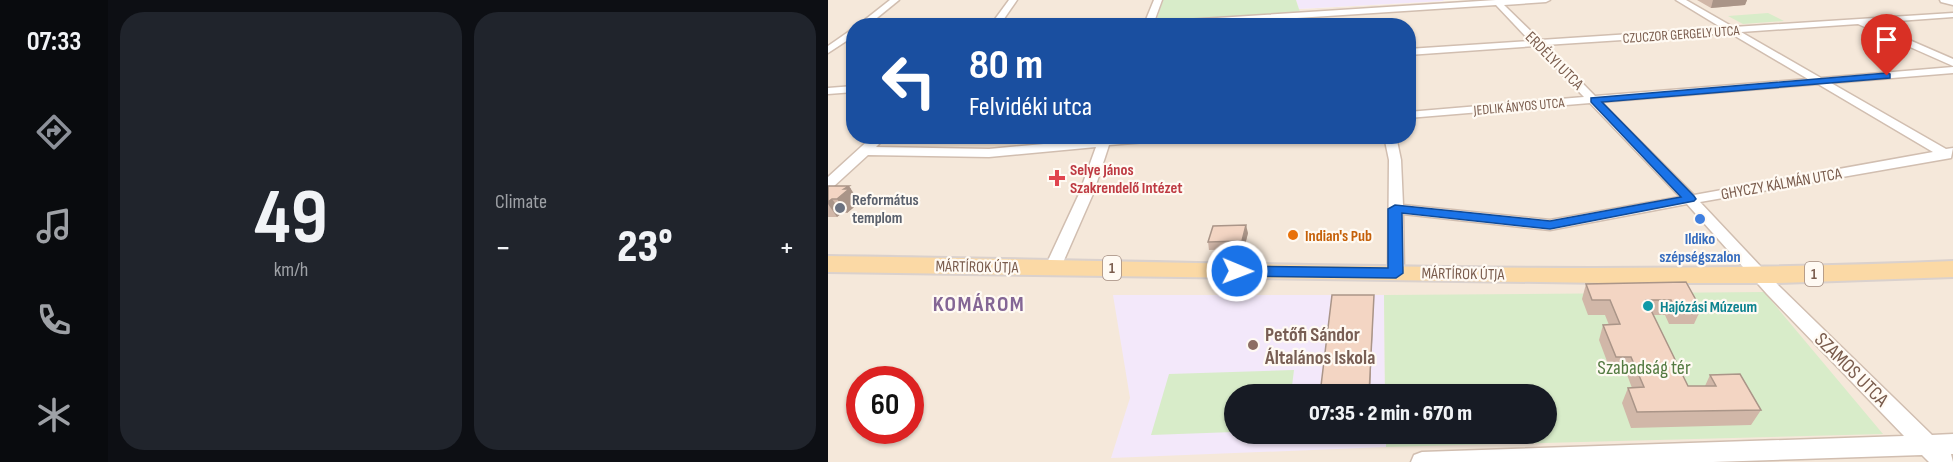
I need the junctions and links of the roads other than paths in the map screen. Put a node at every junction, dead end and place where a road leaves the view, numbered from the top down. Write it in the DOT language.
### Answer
graph roads {
  1 [pos="895,0"];
  2 [pos="1013,0"];
  3 [pos="1158,0"];
  4 [pos="1546,0"];
  5 [pos="1680,0"];
  6 [pos="1944,0"];
  7 [pos="1497,3"];
  8 [pos="1953,3"];
  9 [pos="1343,11"];
  10 [pos="1953,15"];
  11 [pos="871,18"];
  12 [pos="1000,18"];
  13 [pos="1151,18"];
  14 [pos="1246,18"];
  15 [pos="1346,18"];
  16 [pos="1860,22"];
  17 [pos="1733,31"];
  18 [pos="846,37"];
  19 [pos="839,42"];
  20 [pos="846,42"];
  21 [pos="828,43"];
  22 [pos="1538,44"];
  23 [pos="828,50"];
  24 [pos="1416,52"];
  25 [pos="1953,63"];
  26 [pos="1953,70"];
  27 [pos="1820,81"];
  28 [pos="846,90"];
  29 [pos="828,91"];
  30 [pos="1594,100"];
  31 [pos="1416,114"];
  32 [pos="873,144"];
  33 [pos="1069,144"];
  34 [pos="1104,144"];
  35 [pos="1392,144"];
  36 [pos="866,151"];
  37 [pos="1950,155"];
  38 [pos="835,173"];
  39 [pos="828,184"];
  40 [pos="1690,199"];
  41 [pos="1395,209"];
  42 [pos="828,264"];
  43 [pos="1053,267"];
  44 [pos="1953,269"];
  45 [pos="1396,273"];
  46 [pos="1760,275"];
  47 [pos="1953,444"];
  48 [pos="1927,445"];
  49 [pos="1422,462"];
  50 [pos="1944,462"];
  1 -- 11 [label="street"];
  2 -- 12 [label="street"];
  3 -- 13 [label="street"];
  4 -- 7 [label="street"];
  5 -- 17 [label="street"];
  6 -- 8 [label="street"];
  7 -- 9 [label="street"];
  7 -- 22 [label="street, ERDÉLYI UTCA"];
  9 -- 14 [label="street"];
  9 -- 15 [label="street"];
  10 -- 16 [label="street, CZUCZOR GERGELY UTCA"];
  16 -- 17 [label="street, CZUCZOR GERGELY UTCA"];
  16 -- 25 [label="street"];
  17 -- 22 [label="street, CZUCZOR GERGELY UTCA"];
  17 -- 27 [label="street"];
  18 -- 19 [label="street"];
  19 -- 20 [label="street"];
  19 -- 21 [label="street"];
  19 -- 23 [label="street"];
  22 -- 24 [label="street, CZUCZOR GERGELY UTCA"];
  22 -- 30 [label="street, ERDÉLYI UTCA"];
  26 -- 27 [label="street, JEDLIK ÁNYOS UTCA"];
  27 -- 30 [label="street, JEDLIK ÁNYOS UTCA"];
  27 -- 37 [label="street"];
  28 -- 29 [label="street"];
  30 -- 31 [label="street, JEDLIK ÁNYOS UTCA"];
  30 -- 40 [label="street, ERDÉLYI UTCA"];
  32 -- 36 [label="street"];
  33 -- 36 [label="street"];
  34 -- 43 [label="street"];
  35 -- 41 [label="street"];
  36 -- 38 [label="street"];
  37 -- 40 [label="street, GHYCZY KÁLMÁN UTCA"];
  38 -- 39 [label="street"];
  40 -- 41 [label="street, GHYCZY KÁLMÁN UTCA"];
  40 -- 46 [label="street, ERDÉLYI UTCA"];
  41 -- 45 [label="street"];
  42 -- 43 [label="main road, MÁRTÍROK ÚTJA / 1"];
  43 -- 45 [label="main road, MÁRTÍROK ÚTJA / 1"];
  44 -- 46 [label="main road, MÁRTÍROK ÚTJA / 1"];
  45 -- 46 [label="main road, MÁRTÍROK ÚTJA / 1"];
  46 -- 48 [label="street, SZAMOS UTCA"];
  47 -- 48 [label="street"];
  48 -- 49 [label="street"];
  48 -- 50 [label="street, SZAMOS UTCA"];
}
